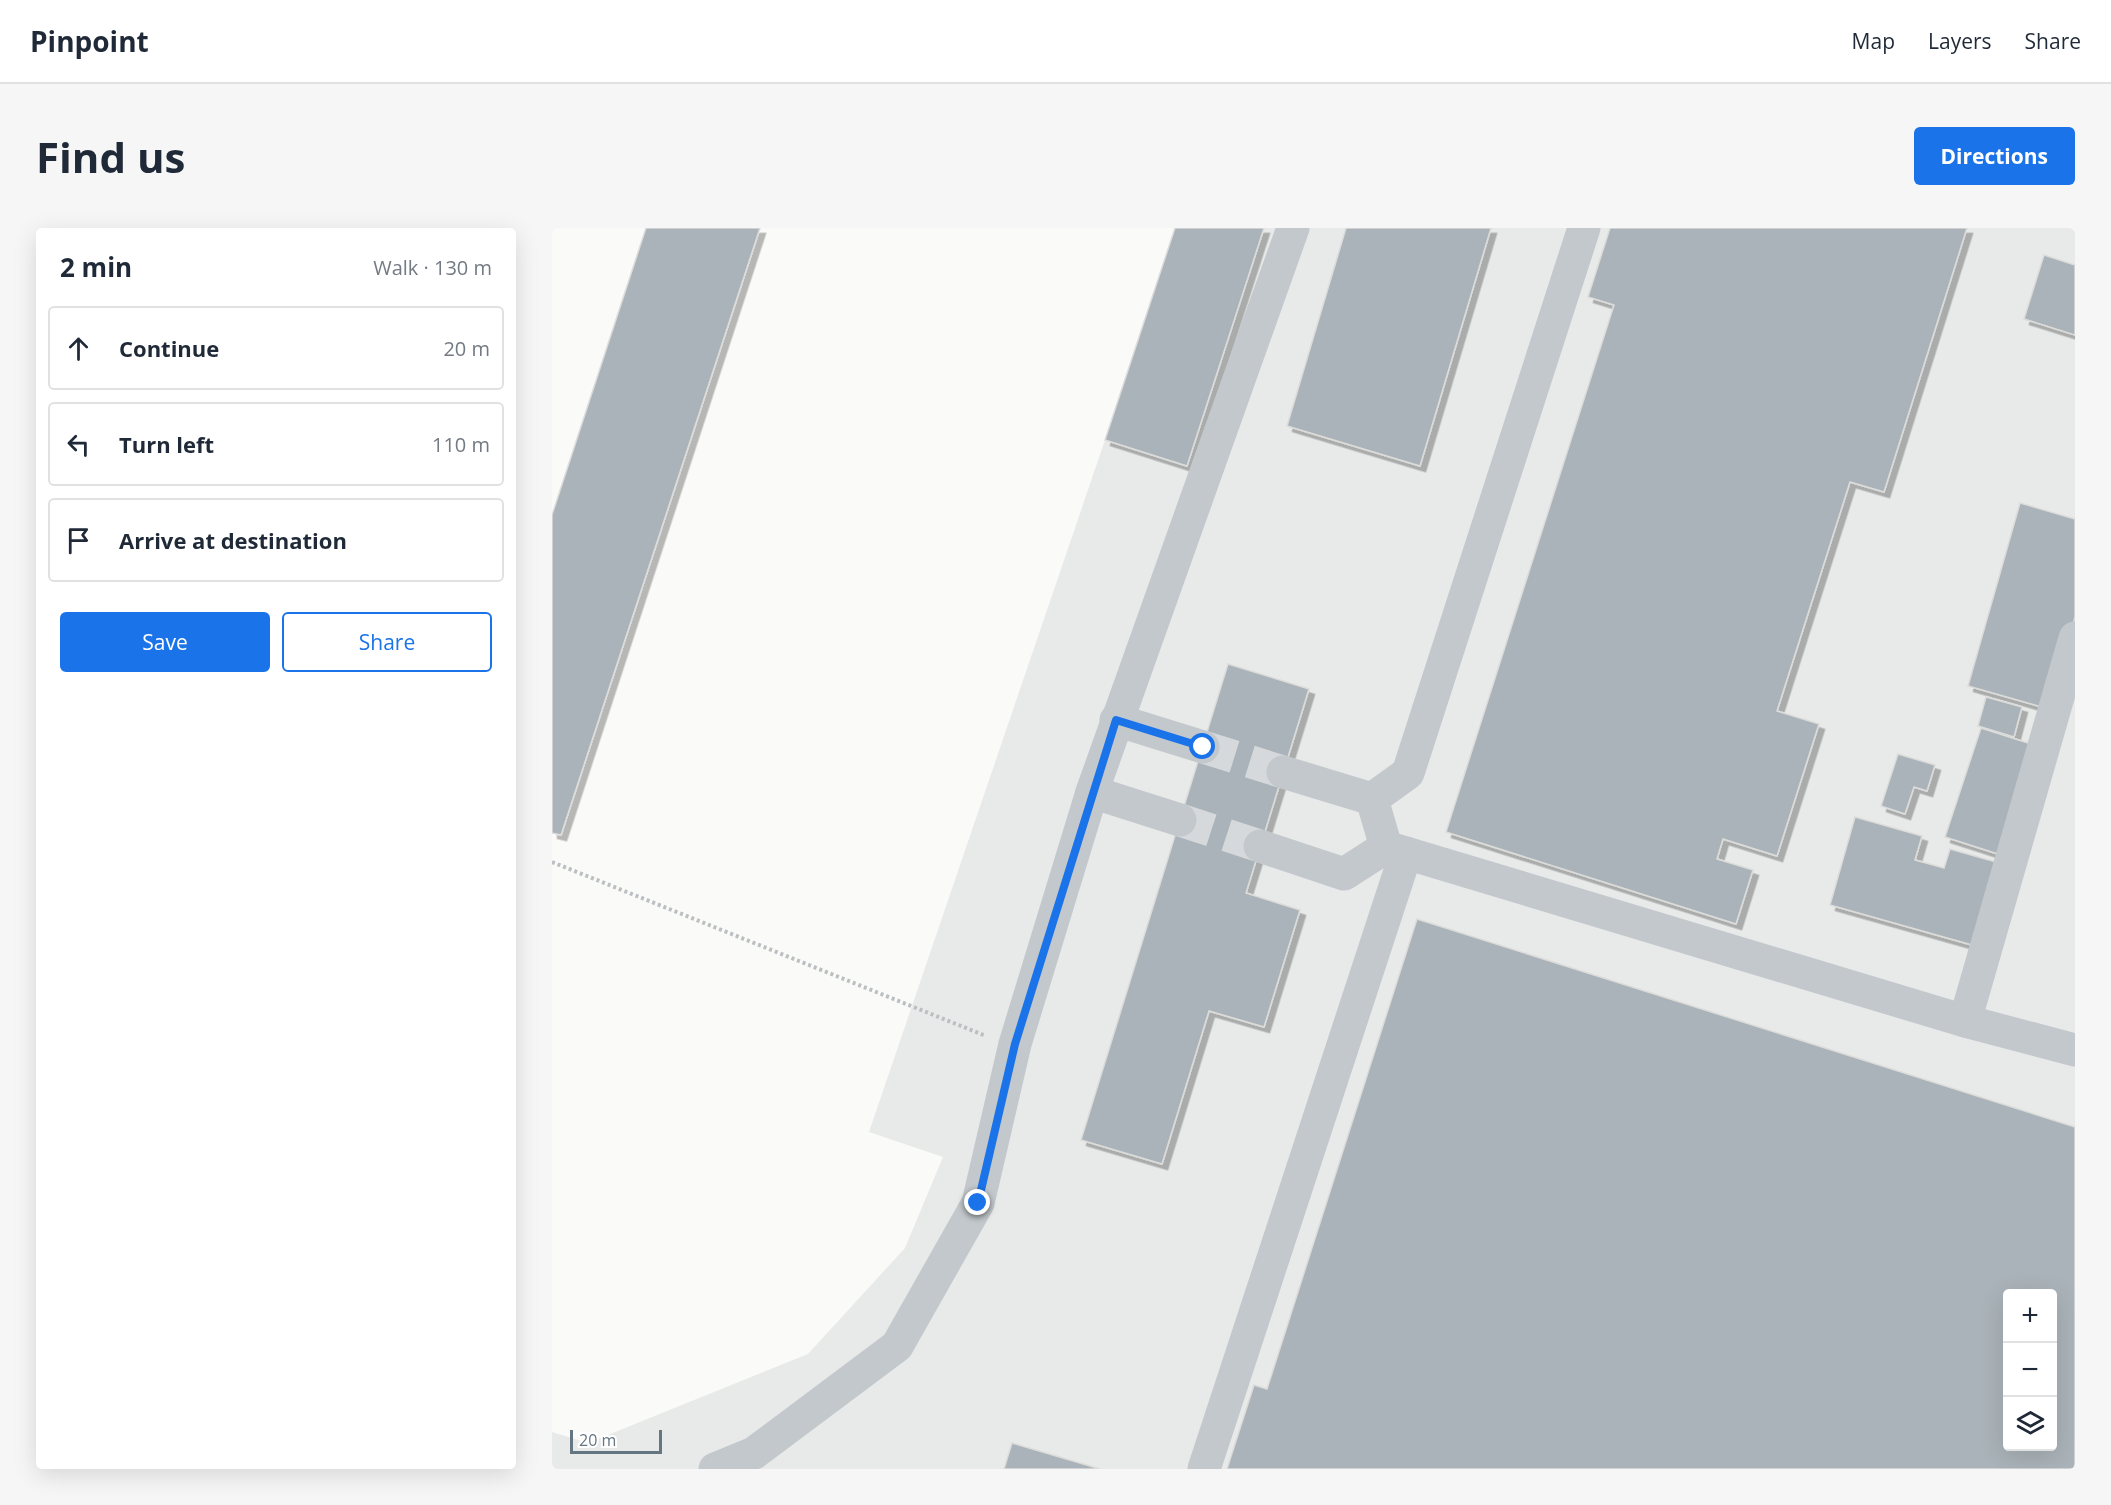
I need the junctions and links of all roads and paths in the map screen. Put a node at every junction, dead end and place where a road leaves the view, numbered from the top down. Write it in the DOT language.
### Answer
graph roads {
  1 [pos="1293,228"];
  2 [pos="1584,228"];
  3 [pos="2075,638"];
  4 [pos="1116,720"];
  5 [pos="1203,747"];
  6 [pos="1283,772"];
  7 [pos="1092,792"];
  8 [pos="1372,799"];
  9 [pos="1180,820"];
  10 [pos="1260,846"];
  11 [pos="1396,850"];
  12 [pos="552,862"];
  13 [pos="1965,1021"];
  14 [pos="1015,1044"];
  15 [pos="2075,1050"];
  16 [pos="715,1469"];
  17 [pos="1204,1469"];
  1 -- 4 [label="lane"];
  2 -- 8 [label="lane"];
  3 -- 13 [label="lane"];
  4 -- 5 [label="lane"];
  4 -- 7 [label="lane"];
  6 -- 8 [label="lane"];
  7 -- 9 [label="lane"];
  7 -- 14 [label="lane"];
  8 -- 11 [label="lane"];
  10 -- 11 [label="lane"];
  11 -- 13 [label="lane"];
  11 -- 17 [label="lane"];
  12 -- 14 [label="path"];
  13 -- 15 [label="lane"];
  14 -- 16 [label="lane"];
}
